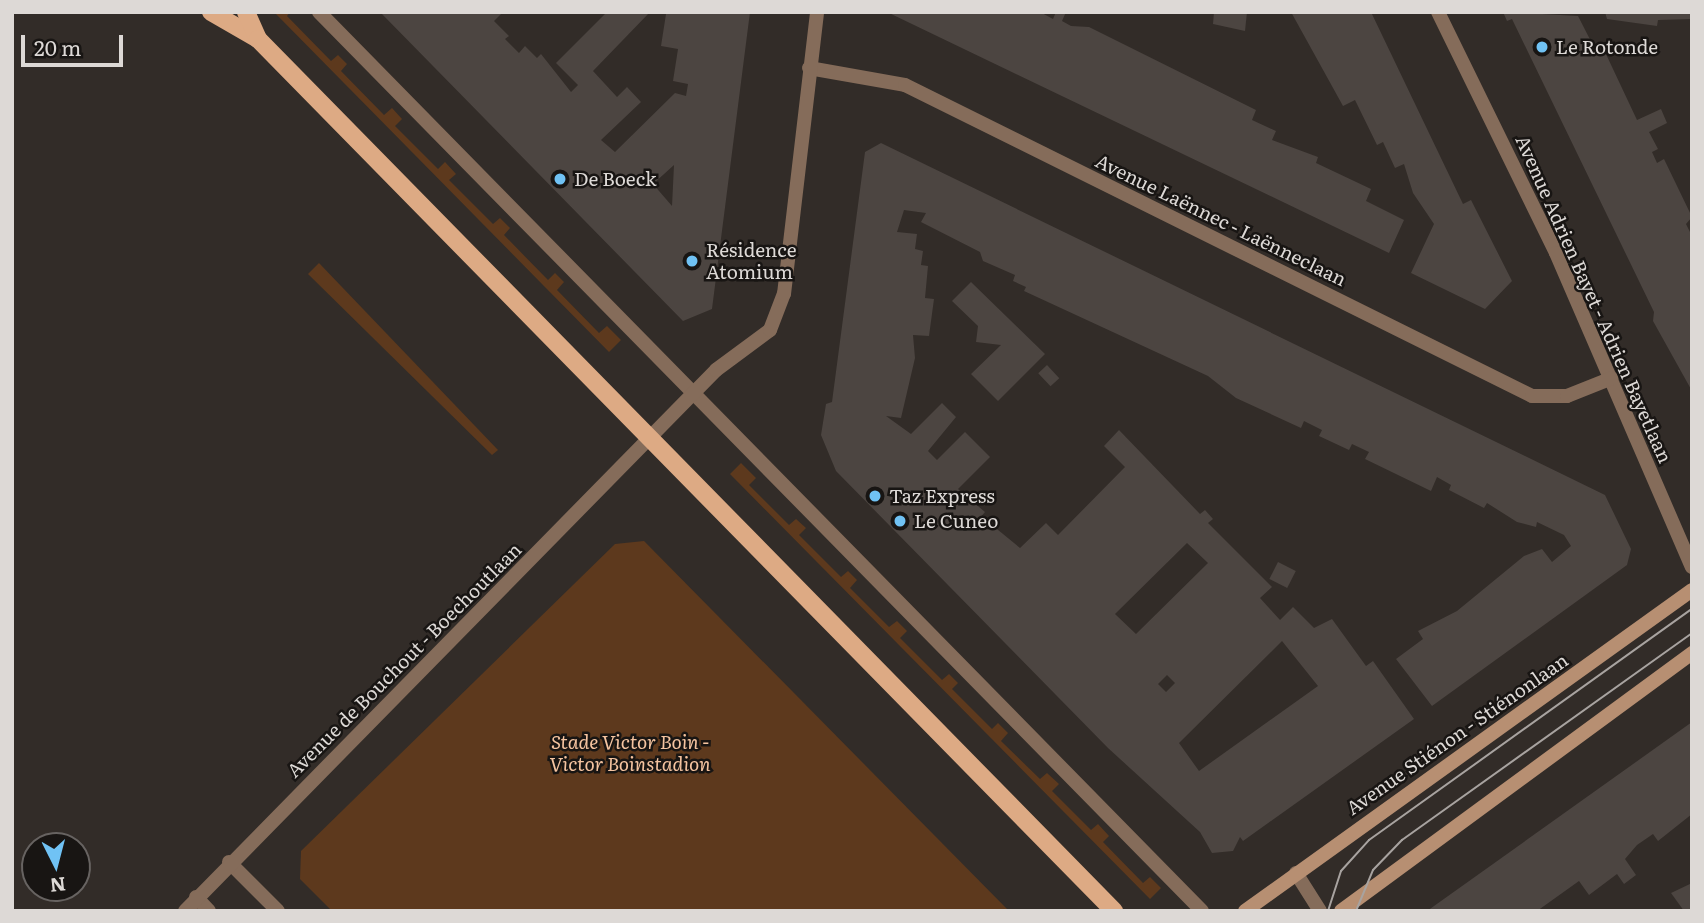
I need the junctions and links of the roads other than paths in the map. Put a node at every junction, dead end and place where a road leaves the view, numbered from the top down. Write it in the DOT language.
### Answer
graph roads {
  1 [pos="211,12"];
  2 [pos="246,12"];
  3 [pos="319,12"];
  4 [pos="817,12"];
  5 [pos="1438,12"];
  6 [pos="258,38"];
  7 [pos="809,68"];
  8 [pos="1612,377"];
  9 [pos="694,394"];
  10 [pos="651,439"];
  11 [pos="1692,567"];
  12 [pos="1692,590"];
  13 [pos="1692,653"];
  14 [pos="229,862"];
  15 [pos="1296,873"];
  16 [pos="196,897"];
  17 [pos="185,911"];
  18 [pos="209,911"];
  19 [pos="278,911"];
  20 [pos="1114,911"];
  21 [pos="1202,911"];
  22 [pos="1245,911"];
  23 [pos="1320,911"];
  24 [pos="1340,911"];
  1 -- 6 [label="main road"];
  2 -- 6 [label="main road"];
  3 -- 9 [label="street"];
  4 -- 7 [label="street, Avenue de Bouchout - Boechoutlaan"];
  5 -- 8 [label="street, Avenue Adrien Bayet - Adrien Bayetlaan"];
  6 -- 10 [label="main road"];
  7 -- 8 [label="street, Avenue Laënnec - Laënneclaan"];
  7 -- 9 [label="street, Avenue de Bouchout - Boechoutlaan"];
  8 -- 11 [label="street, Avenue Adrien Bayet - Adrien Bayetlaan"];
  9 -- 10 [label="street, Avenue de Bouchout - Boechoutlaan"];
  9 -- 21 [label="street"];
  10 -- 14 [label="street, Avenue de Bouchout - Boechoutlaan"];
  10 -- 20 [label="main road"];
  12 -- 15 [label="street, Avenue Stiénon - Stiénonlaan"];
  13 -- 24 [label="street"];
  14 -- 16 [label="street, Avenue de Bouchout - Boechoutlaan"];
  14 -- 19 [label="street"];
  15 -- 22 [label="street, Avenue Stiénon - Stiénonlaan"];
  15 -- 23 [label="street"];
  16 -- 17 [label="street, Avenue de Bouchout - Boechoutlaan"];
  16 -- 18 [label="street"];
}
